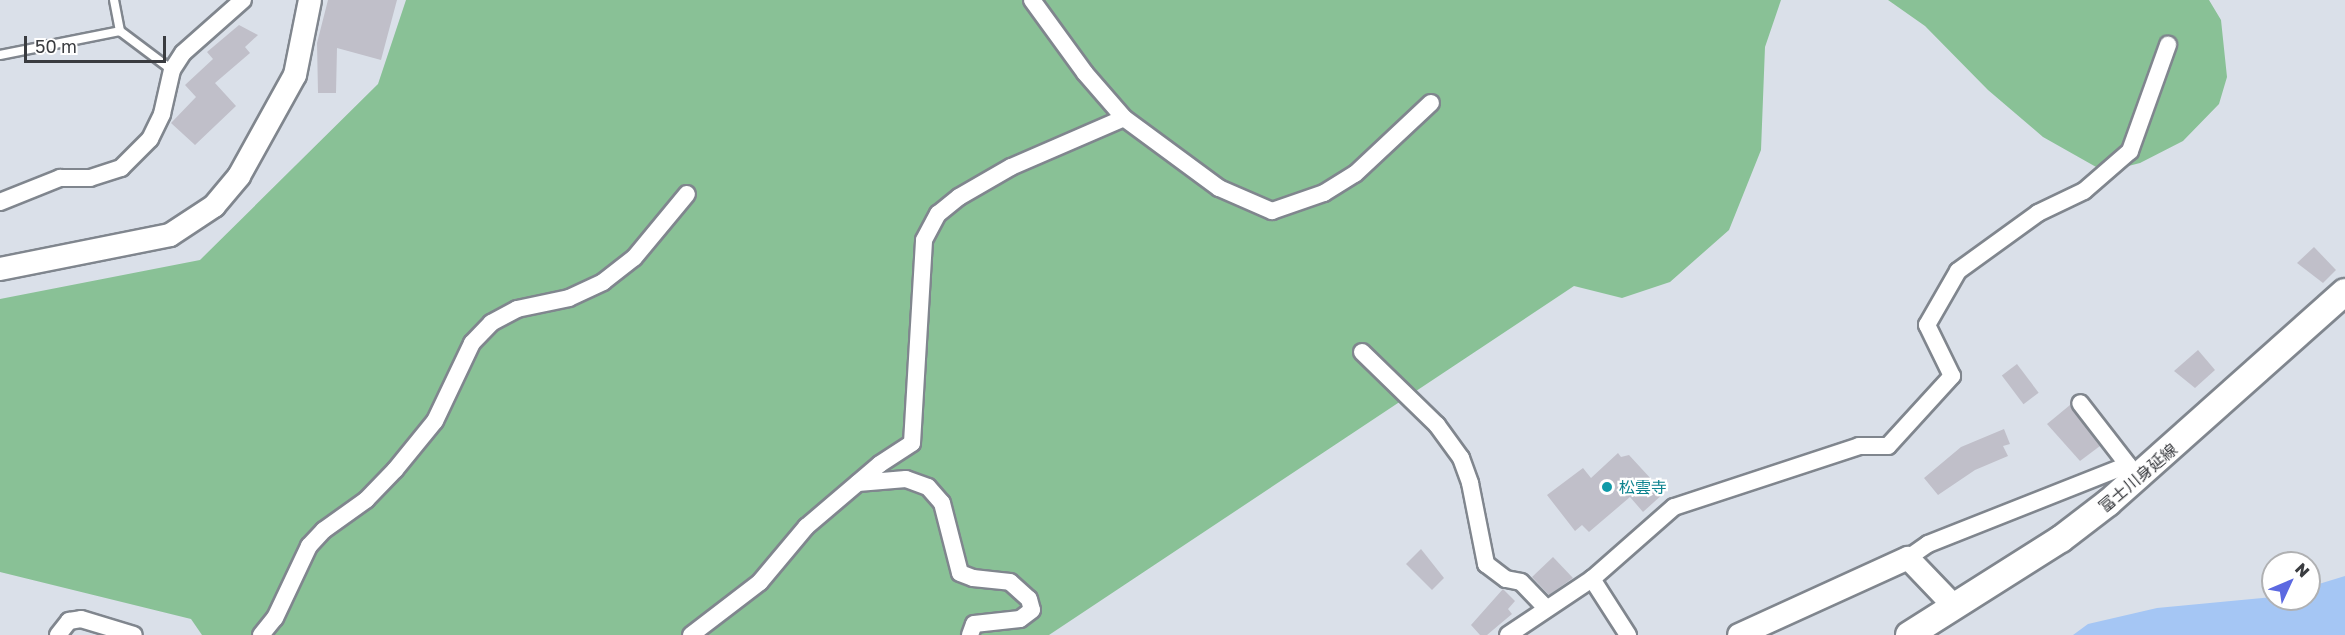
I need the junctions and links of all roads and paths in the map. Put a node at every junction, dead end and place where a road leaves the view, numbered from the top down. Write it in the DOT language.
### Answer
graph roads {
  1 [pos="114,0"];
  2 [pos="243,0"];
  3 [pos="310,0"];
  4 [pos="1032,0"];
  5 [pos="120,31"];
  6 [pos="2168,45"];
  7 [pos="0,55"];
  8 [pos="172,70"];
  9 [pos="1431,103"];
  10 [pos="1124,118"];
  11 [pos="687,194"];
  12 [pos="0,202"];
  13 [pos="0,269"];
  14 [pos="2345,292"];
  15 [pos="1362,352"];
  16 [pos="2080,403"];
  17 [pos="858,483"];
  18 [pos="1908,558"];
  19 [pos="1592,579"];
  20 [pos="1955,607"];
  21 [pos="1547,609"];
  22 [pos="58,635"];
  23 [pos="134,635"];
  24 [pos="261,635"];
  25 [pos="691,635"];
  26 [pos="970,635"];
  27 [pos="1508,635"];
  28 [pos="1628,635"];
  29 [pos="1739,635"];
  30 [pos="1909,635"];
  1 -- 5 [label="lane"];
  2 -- 8 [label="street"];
  3 -- 13 [label="street"];
  4 -- 10 [label="street"];
  5 -- 7 [label="lane"];
  5 -- 8 [label="lane"];
  6 -- 19 [label="street"];
  8 -- 12 [label="street"];
  9 -- 10 [label="street"];
  10 -- 17 [label="street"];
  11 -- 24 [label="street"];
  14 -- 20 [label="main road, 富士川身延線"];
  15 -- 21 [label="street"];
  16 -- 18 [label="street"];
  17 -- 25 [label="street"];
  17 -- 26 [label="street"];
  18 -- 20 [label="street"];
  18 -- 29 [label="street"];
  19 -- 21 [label="street"];
  19 -- 28 [label="street"];
  20 -- 30 [label="main road, 富士川身延線"];
  21 -- 27 [label="street"];
  22 -- 23 [label="street"];
}
